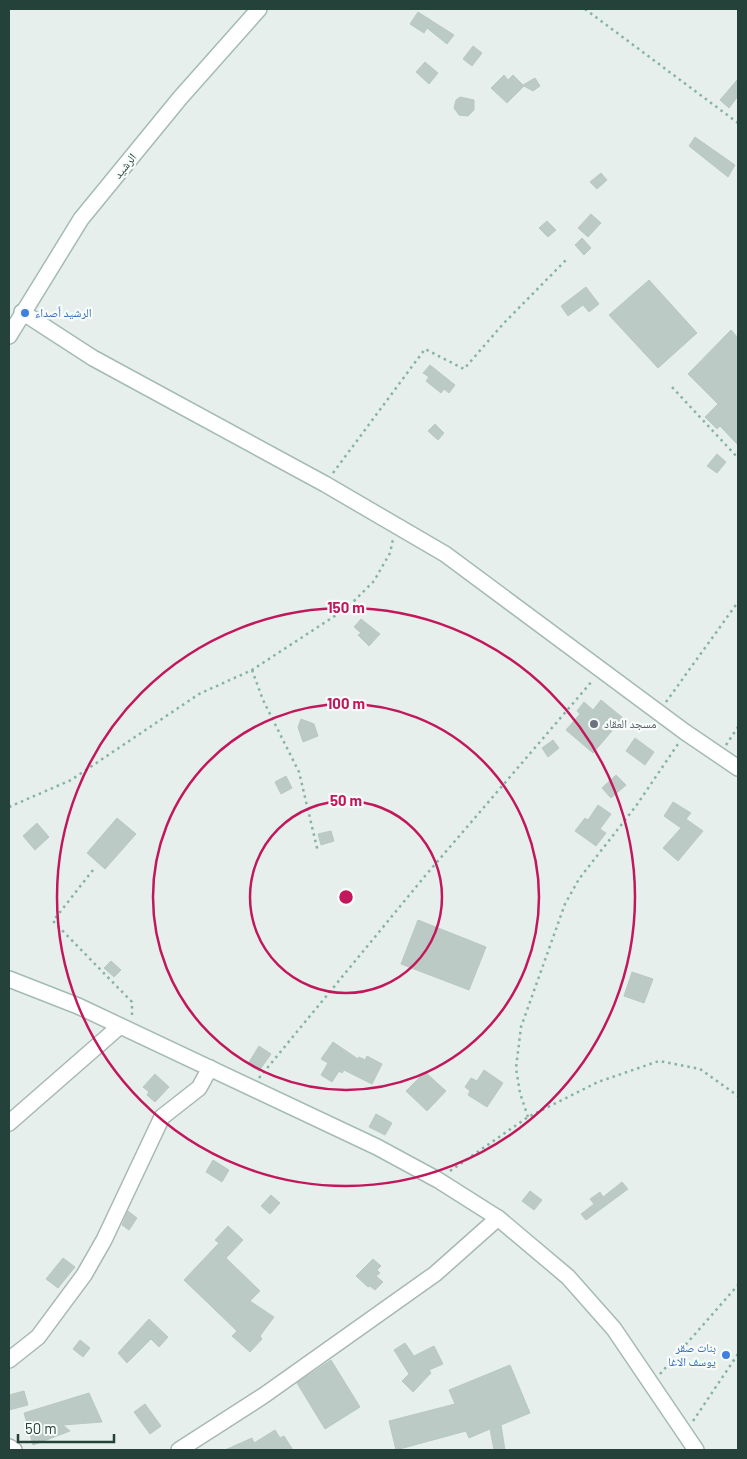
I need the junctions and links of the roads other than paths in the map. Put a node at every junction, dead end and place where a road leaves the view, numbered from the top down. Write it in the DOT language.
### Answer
graph roads {
  1 [pos="259,9"];
  2 [pos="22,312"];
  3 [pos="9,336"];
  4 [pos="738,768"];
  5 [pos="9,979"];
  6 [pos="126,1029"];
  7 [pos="210,1068"];
  8 [pos="9,1123"];
  9 [pos="498,1218"];
  10 [pos="9,1360"];
  11 [pos="9,1447"];
  12 [pos="14,1450"];
  13 [pos="179,1450"];
  14 [pos="696,1450"];
  1 -- 2 [label="street, الرشيد"];
  2 -- 3 [label="street, الرشيد"];
  2 -- 4 [label="street"];
  5 -- 6 [label="street"];
  6 -- 7 [label="street"];
  6 -- 8 [label="street"];
  7 -- 9 [label="street"];
  7 -- 10 [label="street"];
  9 -- 13 [label="street"];
  9 -- 14 [label="street"];
  11 -- 12 [label="street"];
}
